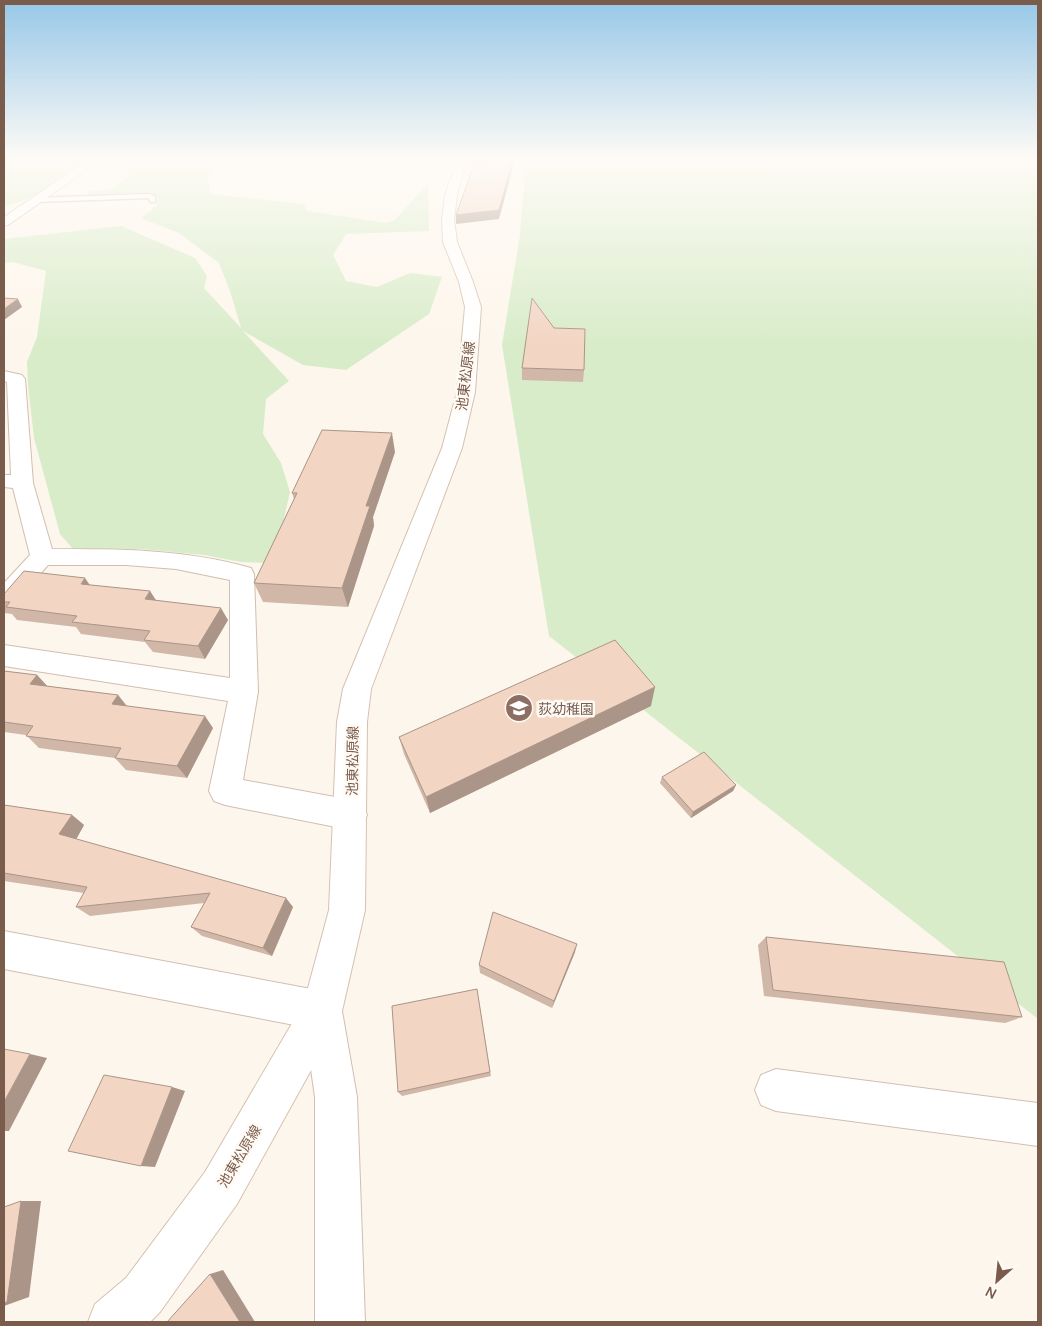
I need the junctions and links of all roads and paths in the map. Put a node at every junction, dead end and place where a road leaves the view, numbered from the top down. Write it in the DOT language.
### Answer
graph roads {
  1 [pos="448,222"];
  2 [pos="4,376"];
  3 [pos="13,482"];
  4 [pos="42,557"];
  5 [pos="4,599"];
  6 [pos="4,656"];
  7 [pos="244,692"];
  8 [pos="351,815"];
  9 [pos="4,950"];
  10 [pos="322,1011"];
  11 [pos="776,1090"];
  12 [pos="1038,1125"];
  13 [pos="113,1322"];
  14 [pos="340,1322"];
  1 -- 8 [label="street, 池東松原線"];
  2 -- 3 [label="street"];
  3 -- 4 [label="street"];
  4 -- 5 [label="street"];
  4 -- 7 [label="street"];
  6 -- 7 [label="street"];
  7 -- 8 [label="street"];
  8 -- 10 [label="street, 池東松原線"];
  9 -- 10 [label="street"];
  10 -- 13 [label="street, 池東松原線"];
  10 -- 14 [label="street"];
  11 -- 12 [label="street"];
}
